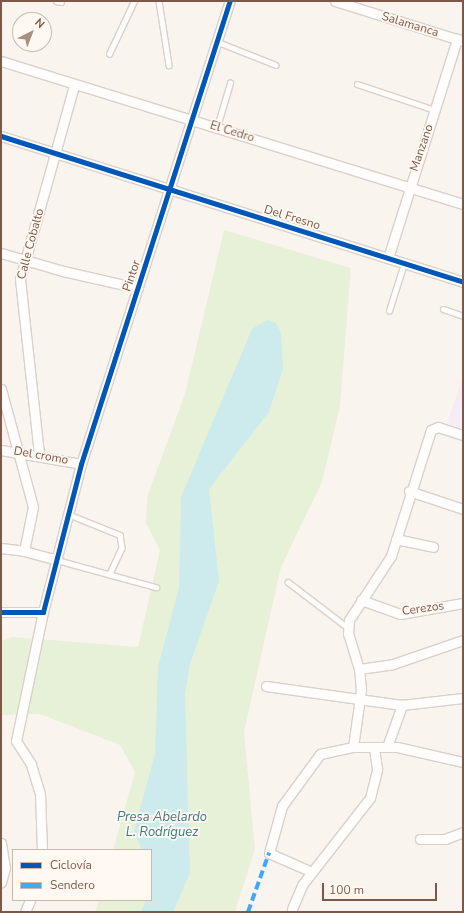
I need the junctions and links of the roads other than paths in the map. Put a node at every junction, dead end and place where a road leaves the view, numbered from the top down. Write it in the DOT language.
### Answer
graph roads {
  1 [pos="134,1"];
  2 [pos="158,1"];
  3 [pos="230,1"];
  4 [pos="335,1"];
  5 [pos="460,40"];
  6 [pos="218,42"];
  7 [pos="109,54"];
  8 [pos="1,61"];
  9 [pos="169,65"];
  10 [pos="276,65"];
  11 [pos="230,83"];
  12 [pos="357,84"];
  13 [pos="74,85"];
  14 [pos="435,110"];
  15 [pos="194,120"];
  16 [pos="217,127"];
  17 [pos="1,136"];
  18 [pos="57,155"];
  19 [pos="409,187"];
  20 [pos="171,192"];
  21 [pos="463,204"];
  22 [pos="1,253"];
  23 [pos="388,258"];
  24 [pos="25,260"];
  25 [pos="404,263"];
  26 [pos="463,282"];
  27 [pos="138,288"];
  28 [pos="443,310"];
  29 [pos="389,311"];
  30 [pos="463,316"];
  31 [pos="1,389"];
  32 [pos="463,435"];
  33 [pos="1,450"];
  34 [pos="17,451"];
  35 [pos="39,454"];
  36 [pos="81,464"];
  37 [pos="409,491"];
  38 [pos="463,509"];
  39 [pos="68,514"];
  40 [pos="396,539"];
  41 [pos="433,547"];
  42 [pos="1,548"];
  43 [pos="24,551"];
  44 [pos="57,560"];
  45 [pos="110,574"];
  46 [pos="288,582"];
  47 [pos="156,587"];
  48 [pos="361,600"];
  49 [pos="463,603"];
  50 [pos="1,612"];
  51 [pos="43,612"];
  52 [pos="347,627"];
  53 [pos="463,640"];
  54 [pos="359,669"];
  55 [pos="266,686"];
  56 [pos="463,698"];
  57 [pos="360,701"];
  58 [pos="402,705"];
  59 [pos="353,747"];
  60 [pos="374,747"];
  61 [pos="387,747"];
  62 [pos="463,762"];
  63 [pos="463,832"];
  64 [pos="420,839"];
  65 [pos="1,843"];
  66 [pos="42,849"];
  67 [pos="312,872"];
  68 [pos="1,882"];
  69 [pos="30,901"];
  70 [pos="292,909"];
  71 [pos="25,912"];
  1 -- 7 [label="lane"];
  2 -- 9 [label="lane"];
  3 -- 6 [label="street, Pintor"];
  4 -- 5 [label="street, Salamanca"];
  5 -- 14 [label="street, Manzano"];
  6 -- 10 [label="lane"];
  6 -- 15 [label="street, Pintor"];
  8 -- 13 [label="street, El Cedro"];
  11 -- 16 [label="lane"];
  12 -- 14 [label="lane"];
  13 -- 15 [label="street, El Cedro"];
  13 -- 18 [label="street, Calle Cobalto"];
  14 -- 19 [label="street, Manzano"];
  15 -- 16 [label="street, El Cedro"];
  15 -- 20 [label="street, Pintor"];
  16 -- 19 [label="street, El Cedro"];
  17 -- 18 [label="street, Del Fresno"];
  18 -- 20 [label="street, Del Fresno"];
  18 -- 24 [label="street, Calle Cobalto"];
  19 -- 21 [label="street, El Cedro"];
  19 -- 23 [label="street, Manzano"];
  20 -- 23 [label="street, Del Fresno"];
  20 -- 27 [label="street, Pintor"];
  22 -- 24 [label="street"];
  23 -- 25 [label="street, Del Fresno"];
  24 -- 27 [label="street"];
  24 -- 35 [label="street, Calle Cobalto"];
  25 -- 26 [label="street, Del Fresno"];
  25 -- 29 [label="lane"];
  27 -- 36 [label="street, Pintor"];
  28 -- 30 [label="lane"];
  31 -- 34 [label="street"];
  32 -- 37 [label="street"];
  33 -- 34 [label="street, Del cromo"];
  34 -- 35 [label="street, Del cromo"];
  34 -- 43 [label="street"];
  35 -- 36 [label="street, Del cromo"];
  36 -- 39 [label="street, Pintor"];
  37 -- 38 [label="street"];
  37 -- 40 [label="street"];
  39 -- 44 [label="street, Pintor"];
  39 -- 45 [label="lane"];
  40 -- 41 [label="street"];
  40 -- 48 [label="street"];
  42 -- 43 [label="street"];
  43 -- 44 [label="street"];
  44 -- 45 [label="lane"];
  44 -- 51 [label="street, Pintor"];
  45 -- 47 [label="lane"];
  46 -- 52 [label="lane"];
  48 -- 49 [label="street, Cerezos"];
  48 -- 52 [label="street"];
  50 -- 51 [label="street"];
  51 -- 66 [label="street, Pintor"];
  52 -- 54 [label="street"];
  53 -- 54 [label="street"];
  54 -- 57 [label="street"];
  55 -- 57 [label="street"];
  56 -- 58 [label="street"];
  57 -- 58 [label="street"];
  57 -- 59 [label="street"];
  58 -- 61 [label="street"];
  59 -- 60 [label="street"];
  59 -- 67 [label="street"];
  60 -- 61 [label="street"];
  60 -- 67 [label="street"];
  61 -- 62 [label="street"];
  63 -- 64 [label="street"];
  65 -- 68 [label="street"];
  67 -- 70 [label="street"];
  69 -- 71 [label="street"];
}
